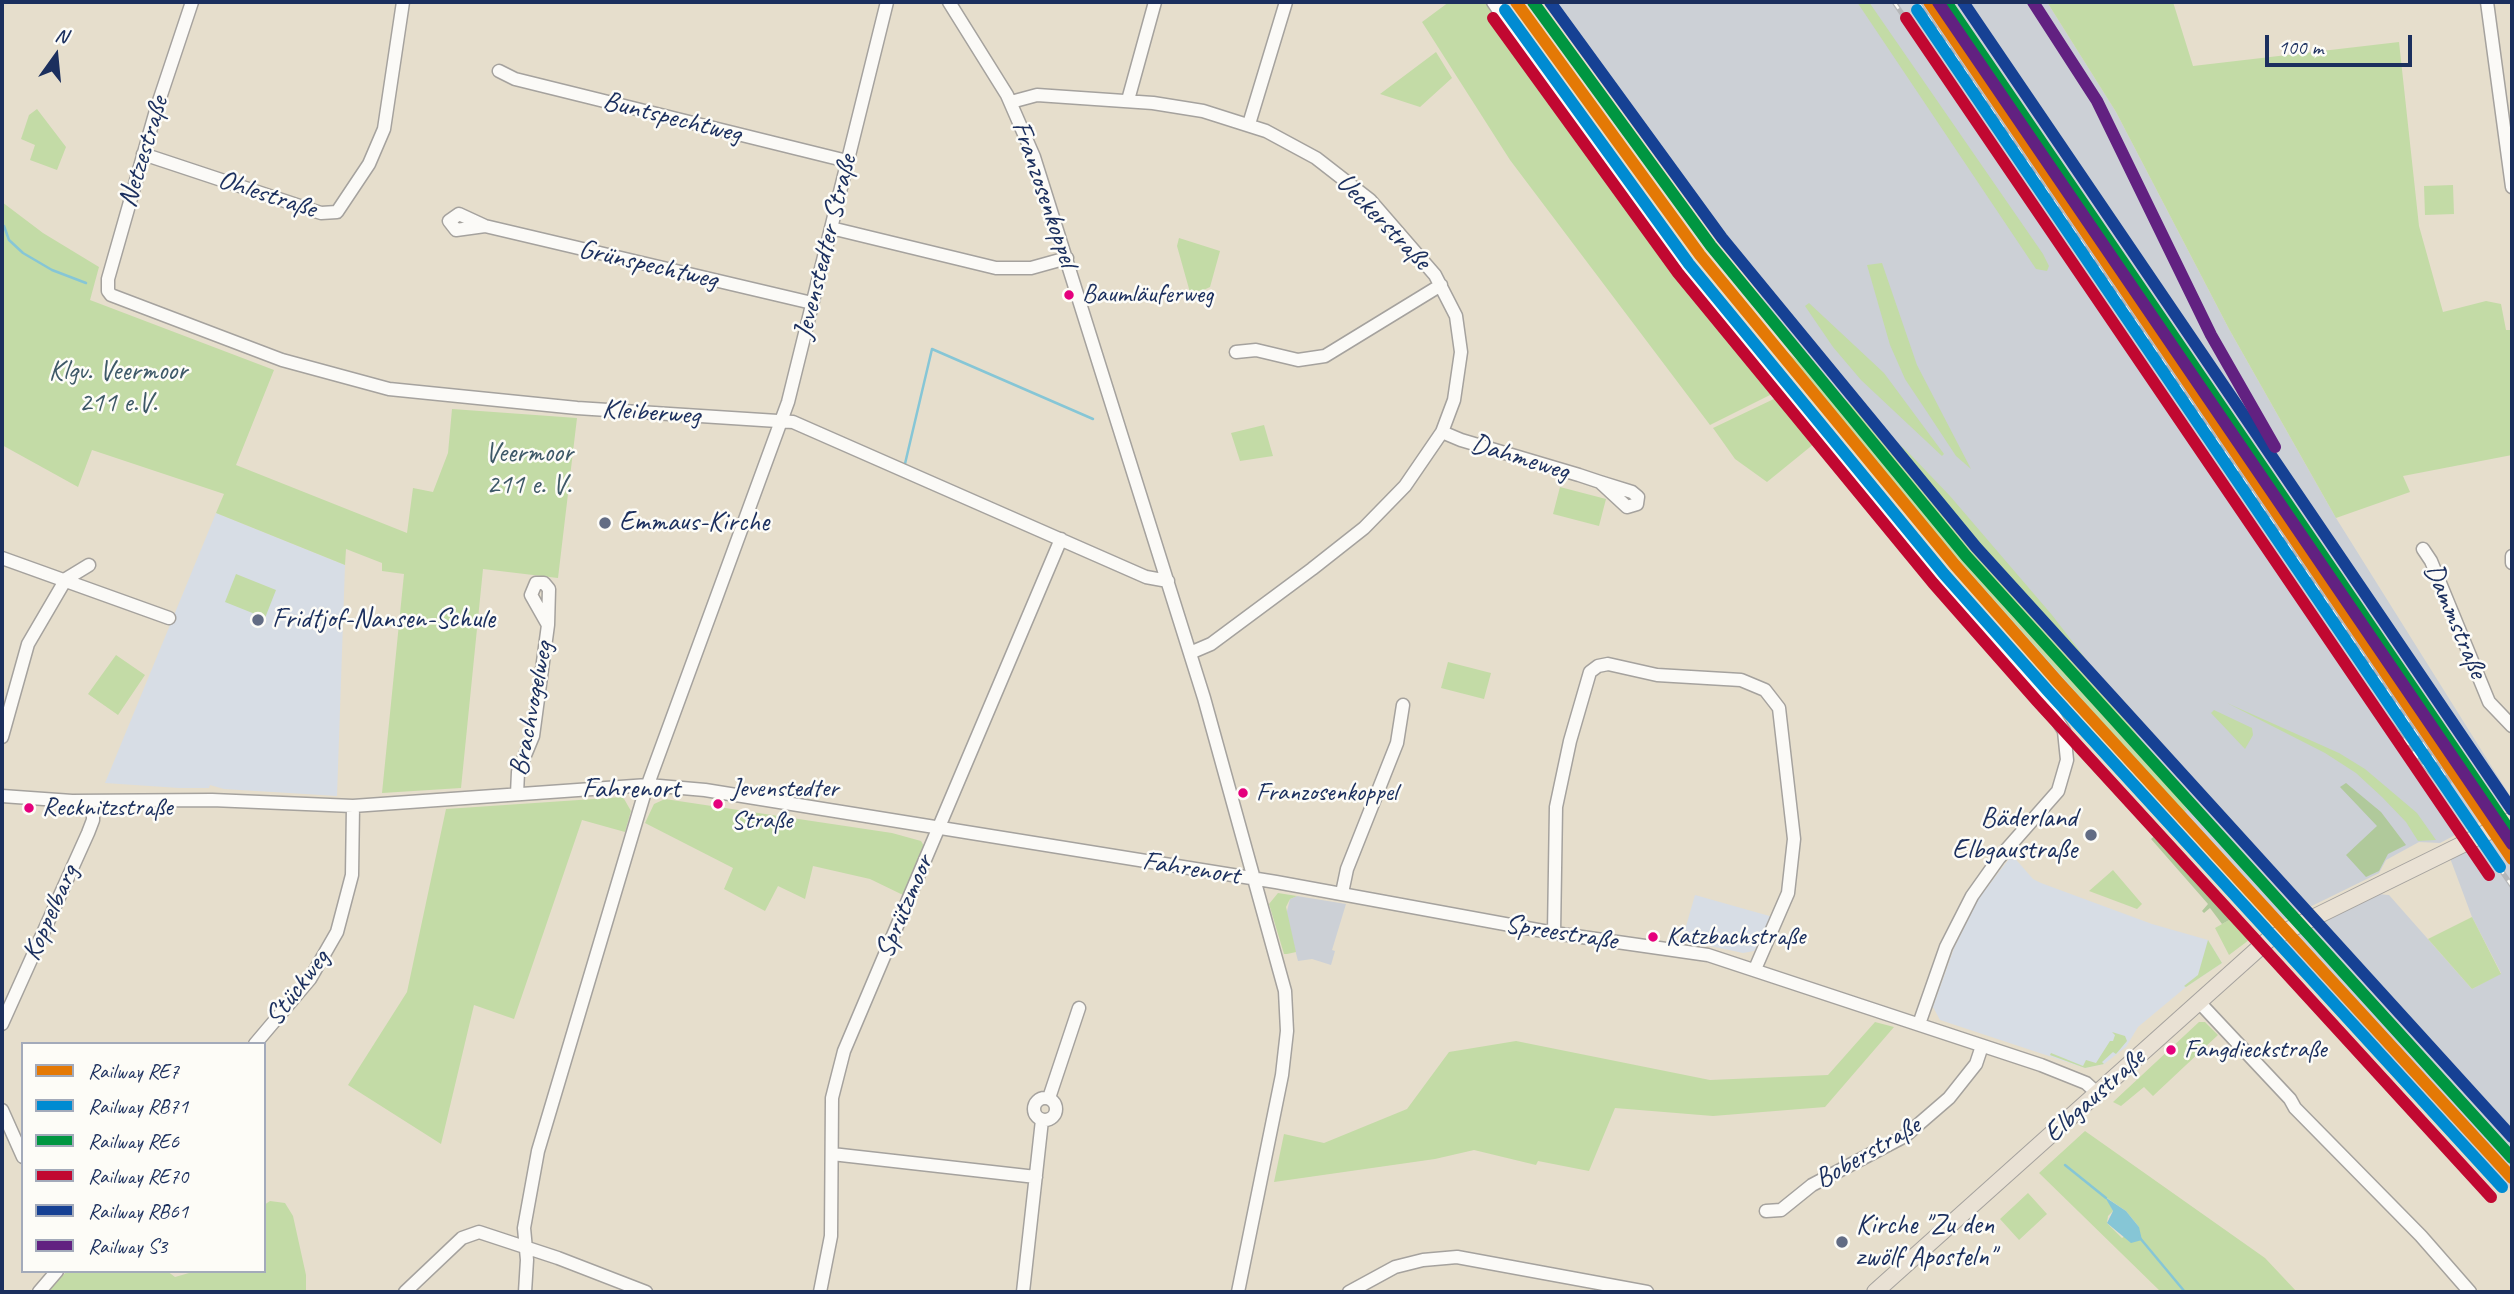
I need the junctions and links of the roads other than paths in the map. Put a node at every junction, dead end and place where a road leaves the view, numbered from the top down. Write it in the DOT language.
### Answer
graph roads {
  1 [pos="192,2"];
  2 [pos="402,2"];
  3 [pos="887,2"];
  4 [pos="949,2"];
  5 [pos="1155,2"];
  6 [pos="1286,2"];
  7 [pos="1493,2"];
  8 [pos="2487,2"];
  9 [pos="499,71"];
  10 [pos="1128,100"];
  11 [pos="1011,103"];
  12 [pos="1249,124"];
  13 [pos="143,154"];
  14 [pos="847,161"];
  15 [pos="2512,187"];
  16 [pos="485,226"];
  17 [pos="831,228"];
  18 [pos="1067,258"];
  19 [pos="1441,285"];
  20 [pos="117,299"];
  21 [pos="812,303"];
  22 [pos="1236,352"];
  23 [pos="781,422"];
  24 [pos="1442,432"];
  25 [pos="1600,482"];
  26 [pos="1061,539"];
  27 [pos="2423,549"];
  28 [pos="2512,556"];
  29 [pos="2,558"];
  30 [pos="2512,563"];
  31 [pos="89,565"];
  32 [pos="66,579"];
  33 [pos="1168,581"];
  34 [pos="169,618"];
  35 [pos="548,625"];
  36 [pos="1190,653"];
  37 [pos="1403,705"];
  38 [pos="2512,726"];
  39 [pos="2,737"];
  40 [pos="648,785"];
  41 [pos="517,794"];
  42 [pos="2,796"];
  43 [pos="93,801"];
  44 [pos="353,806"];
  45 [pos="2512,820"];
  46 [pos="940,828"];
  47 [pos="1254,879"];
  48 [pos="1342,893"];
  49 [pos="1554,933"];
  50 [pos="1755,969"];
  51 [pos="2199,1002"];
  52 [pos="1079,1008"];
  53 [pos="2,1024"];
  54 [pos="1919,1024"];
  55 [pos="257,1042"];
  56 [pos="1982,1046"];
  57 [pos="2097,1093"];
  58 [pos="2,1110"];
  59 [pos="21,1153"];
  60 [pos="832,1154"];
  61 [pos="1036,1177"];
  62 [pos="1766,1211"];
  63 [pos="525,1246"];
  64 [pos="55,1273"];
  65 [pos="1595,1287"];
  66 [pos="39,1292"];
  67 [pos="405,1292"];
  68 [pos="524,1292"];
  69 [pos="646,1292"];
  70 [pos="820,1292"];
  71 [pos="1023,1292"];
  72 [pos="1238,1292"];
  73 [pos="1349,1292"];
  74 [pos="1647,1292"];
  75 [pos="1875,1292"];
  76 [pos="2470,1292"];
  1 -- 13 [label="street, Netzestraße"];
  2 -- 13 [label="street, Ohlestraße"];
  3 -- 14 [label="street, Jevenstedter Straße"];
  4 -- 11 [label="street, Franzosenkoppel"];
  5 -- 10 [label="street"];
  6 -- 12 [label="street"];
  7 -- 54 [label="street"];
  8 -- 15 [label="street"];
  9 -- 14 [label="street, Buntspechtweg"];
  10 -- 11 [label="street, Ueckerstraße"];
  10 -- 12 [label="street, Ueckerstraße"];
  11 -- 18 [label="street, Franzosenkoppel"];
  12 -- 19 [label="street, Ueckerstraße"];
  13 -- 20 [label="street, Netzestraße"];
  14 -- 17 [label="street, Jevenstedter Straße"];
  16 -- 21 [label="street, Grünspechtweg"];
  17 -- 18 [label="street"];
  17 -- 21 [label="street, Jevenstedter Straße"];
  18 -- 33 [label="street, Franzosenkoppel"];
  19 -- 22 [label="street"];
  19 -- 24 [label="street, Ueckerstraße"];
  20 -- 23 [label="street, Kleiberweg"];
  21 -- 23 [label="street, Jevenstedter Straße"];
  23 -- 26 [label="street, Kleiberweg"];
  23 -- 40 [label="street, Jevenstedter Straße"];
  24 -- 25 [label="street, Dahmeweg"];
  24 -- 36 [label="street, Ueckerstraße"];
  26 -- 33 [label="street, Kleiberweg"];
  26 -- 46 [label="street, Sprützmoor"];
  27 -- 38 [label="street, Dammstraße"];
  28 -- 30 [label="street"];
  29 -- 32 [label="street"];
  31 -- 32 [label="street"];
  32 -- 34 [label="street"];
  32 -- 39 [label="street"];
  33 -- 36 [label="street, Franzosenkoppel"];
  35 -- 41 [label="street, Brachvogelweg"];
  36 -- 47 [label="street, Franzosenkoppel"];
  37 -- 48 [label="street"];
  40 -- 41 [label="street, Fahrenort"];
  40 -- 46 [label="street, Fahrenort"];
  40 -- 63 [label="street, Jevenstedter Straße"];
  41 -- 44 [label="street, Fahrenort"];
  42 -- 43 [label="street, Fahrenort"];
  43 -- 44 [label="street, Fahrenort"];
  43 -- 53 [label="street, Koppelbarg"];
  44 -- 55 [label="street, Stückweg"];
  45 -- 51 [label="main road, Elbgaustraße"];
  46 -- 47 [label="street, Fahrenort"];
  46 -- 60 [label="street, Sprützmoor"];
  47 -- 48 [label="street, Spreestraße"];
  47 -- 72 [label="street, Franzosenkoppel"];
  48 -- 49 [label="street, Spreestraße"];
  49 -- 50 [label="street, Spreestraße"];
  49 -- 50 [label="street"];
  50 -- 54 [label="street, Spreestraße"];
  51 -- 57 [label="main road, Elbgaustraße"];
  51 -- 76 [label="street"];
  52 -- 61 [label="street"];
  54 -- 56 [label="street, Spreestraße"];
  56 -- 57 [label="street, Spreestraße"];
  56 -- 62 [label="street, Boberstraße"];
  57 -- 75 [label="main road, Elbgaustraße"];
  58 -- 59 [label="street"];
  60 -- 61 [label="street"];
  60 -- 70 [label="street, Sprützmoor"];
  61 -- 71 [label="street"];
  63 -- 67 [label="street"];
  63 -- 68 [label="street, Jevenstedter Straße"];
  63 -- 69 [label="street"];
  64 -- 66 [label="street"];
  65 -- 73 [label="street"];
  65 -- 74 [label="street"];
}
